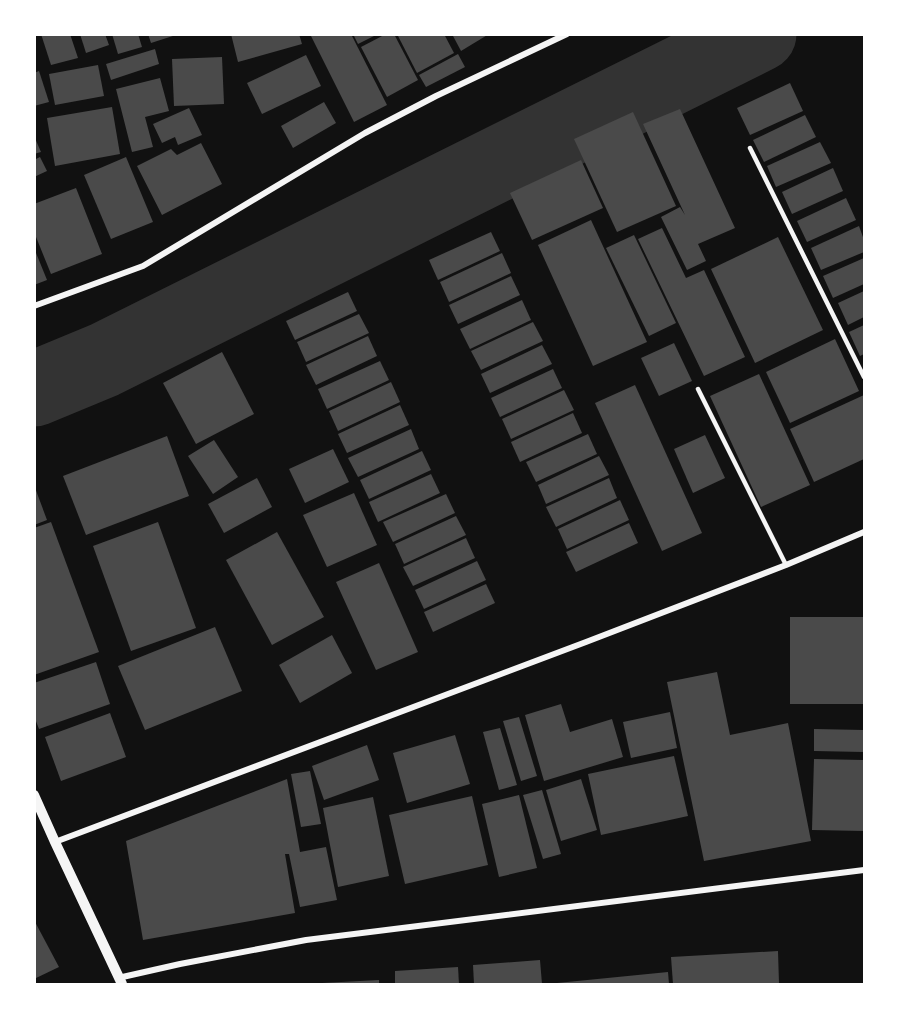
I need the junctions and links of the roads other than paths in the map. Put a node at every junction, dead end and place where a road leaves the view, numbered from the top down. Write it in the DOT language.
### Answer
graph roads {
  1 [pos="567,34"];
  2 [pos="750,148"];
  3 [pos="34,306"];
  4 [pos="864,377"];
  5 [pos="698,389"];
  6 [pos="864,532"];
  7 [pos="786,565"];
  8 [pos="34,795"];
  9 [pos="55,842"];
  10 [pos="864,870"];
  11 [pos="120,981"];
  1 -- 3 [label="street"];
  2 -- 4 [label="lane"];
  5 -- 7 [label="lane"];
  6 -- 7 [label="street"];
  7 -- 9 [label="street"];
  8 -- 9 [label="street"];
  9 -- 11 [label="street"];
  10 -- 11 [label="street"];
}
